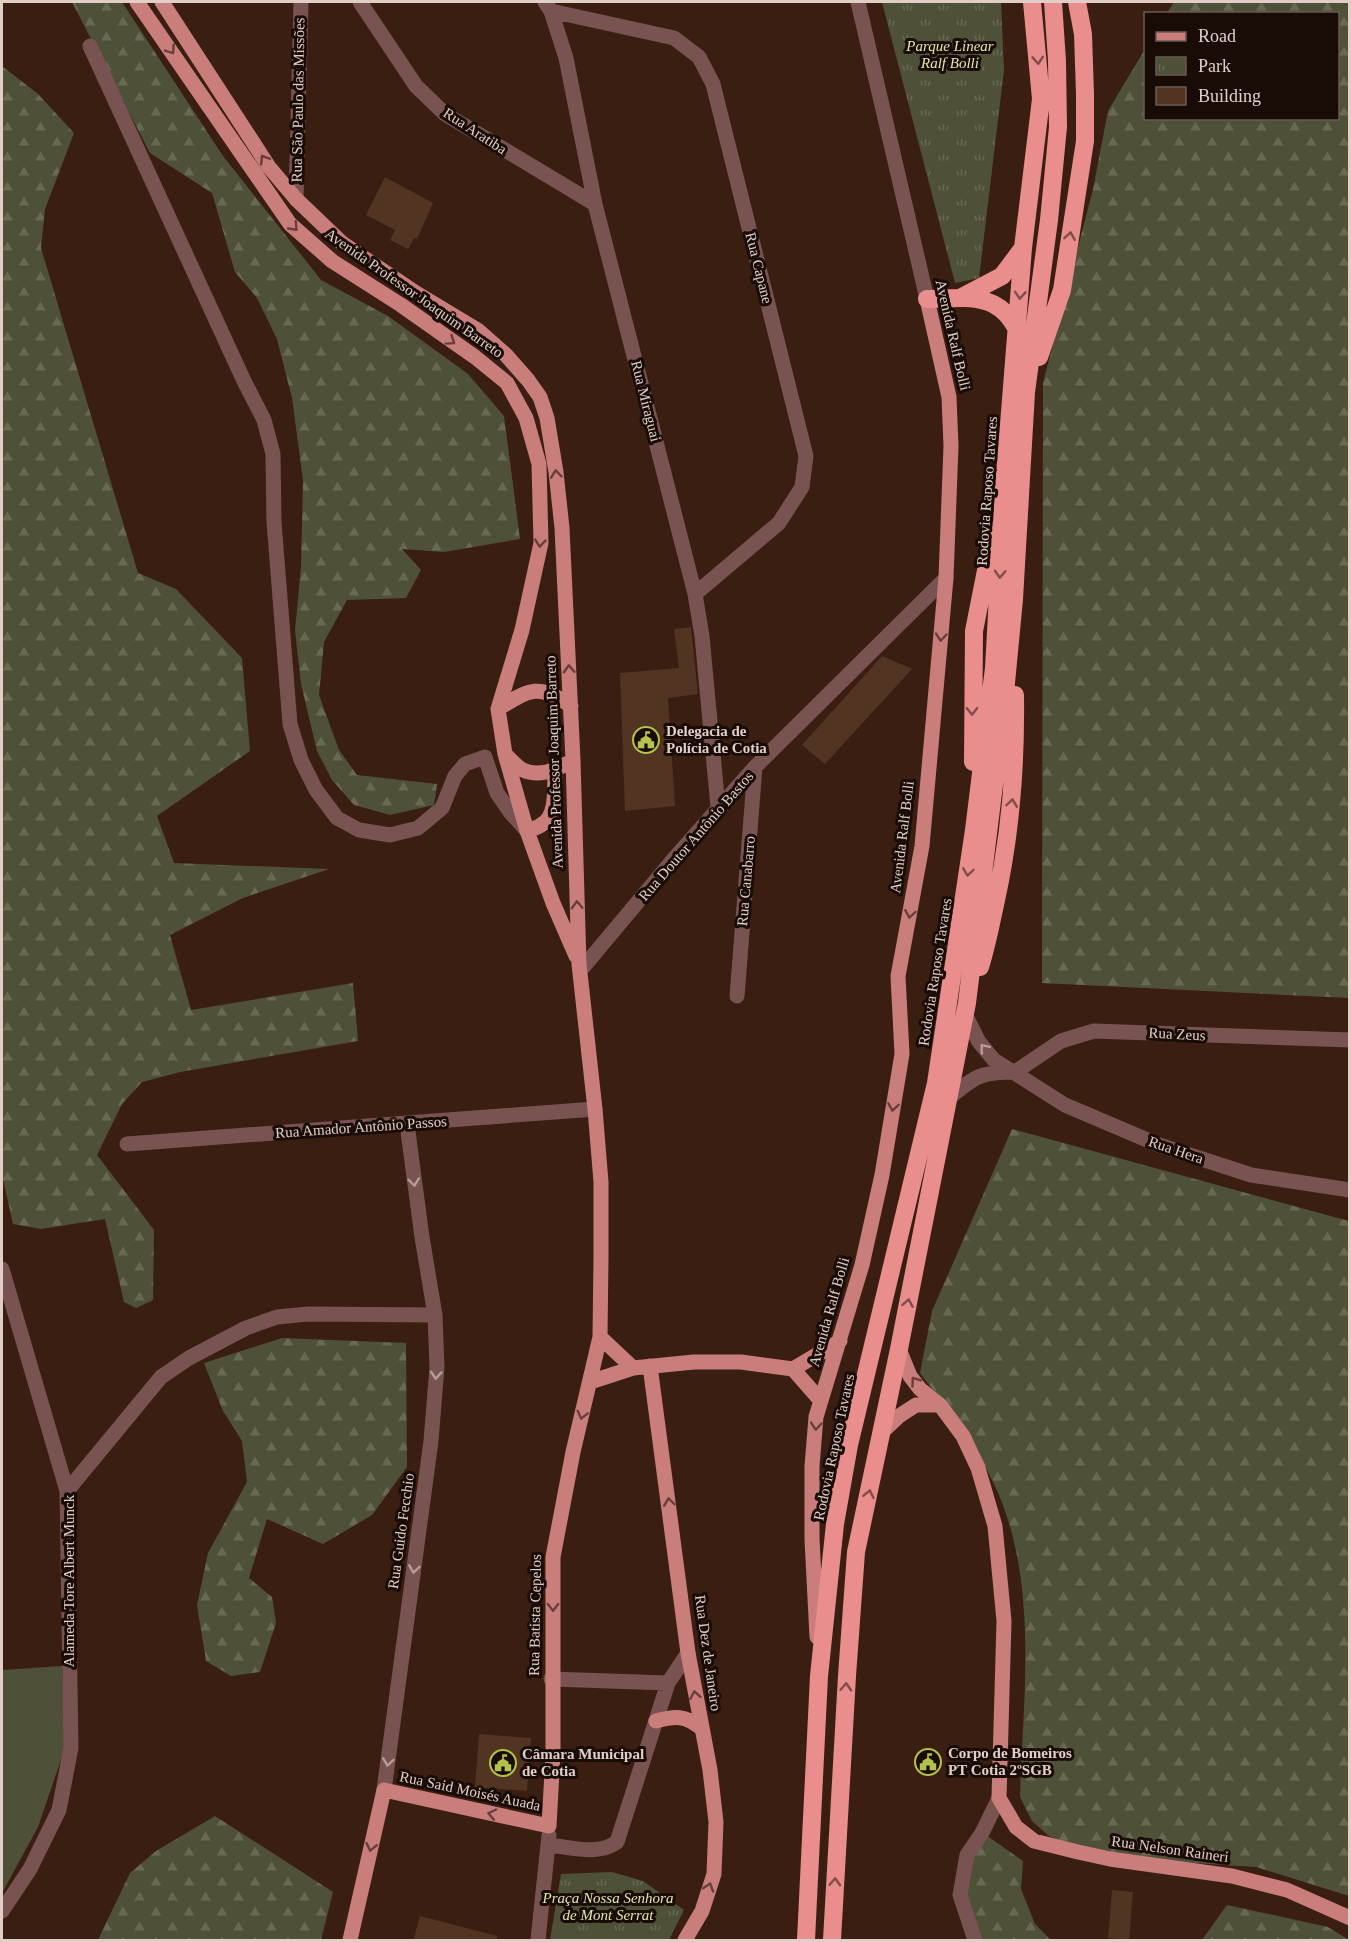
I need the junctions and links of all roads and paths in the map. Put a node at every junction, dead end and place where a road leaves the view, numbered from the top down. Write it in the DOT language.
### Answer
graph roads {
  1 [pos="137,2"];
  2 [pos="162,2"];
  3 [pos="301,2"];
  4 [pos="360,2"];
  5 [pos="858,2"];
  6 [pos="1032,2"];
  7 [pos="1053,2"];
  8 [pos="1077,2"];
  9 [pos="548,6"];
  10 [pos="90,46"];
  11 [pos="296,199"];
  12 [pos="595,204"];
  13 [pos="1023,248"];
  14 [pos="960,298"];
  15 [pos="927,299"];
  16 [pos="1018,332"];
  17 [pos="1026,392"];
  18 [pos="946,578"];
  19 [pos="695,594"];
  20 [pos="571,706"];
  21 [pos="498,710"];
  22 [pos="505,754"];
  23 [pos="573,760"];
  24 [pos="755,767"];
  25 [pos="555,771"];
  26 [pos="718,807"];
  27 [pos="527,831"];
  28 [pos="580,968"];
  29 [pos="737,996"];
  30 [pos="966,1009"];
  31 [pos="1350,1040"];
  32 [pos="1015,1072"];
  33 [pos="949,1098"];
  34 [pos="595,1109"];
  35 [pos="407,1124"];
  36 [pos="127,1144"];
  37 [pos="1350,1190"];
  38 [pos="2,1269"];
  39 [pos="435,1315"];
  40 [pos="600,1337"];
  41 [pos="840,1341"];
  42 [pos="899,1349"];
  43 [pos="650,1366"];
  44 [pos="633,1368"];
  45 [pos="793,1369"];
  46 [pos="590,1382"];
  47 [pos="821,1401"];
  48 [pos="940,1405"];
  49 [pos="882,1432"];
  50 [pos="67,1491"];
  51 [pos="688,1653"];
  52 [pos="819,1676"];
  53 [pos="551,1679"];
  54 [pos="668,1683"];
  55 [pos="656,1721"];
  56 [pos="700,1728"];
  57 [pos="384,1790"];
  58 [pos="999,1798"];
  59 [pos="549,1826"];
  60 [pos="549,1845"];
  61 [pos="2,1911"];
  62 [pos="1350,1918"];
  63 [pos="350,1941"];
  64 [pos="538,1941"];
  65 [pos="685,1941"];
  66 [pos="806,1941"];
  67 [pos="832,1941"];
  68 [pos="975,1941"];
  1 -- 21 [label="main road, Avenida Professor Joaquim Barreto, one-way"];
  11 -- 2 [label="main road, Avenida Professor Joaquim Barreto, one-way"];
  3 -- 11 [label="street, Rua São Paulo das Missões"];
  4 -- 12 [label="street, Rua Aratiba"];
  5 -- 15 [label="street, Avenida Ralf Bolli"];
  6 -- 13 [label="highway, Rodovia Raposo Tavares, one-way"];
  7 -- 17 [label="highway"];
  17 -- 8 [label="highway, one-way"];
  9 -- 12 [label="street, Rua Miraguai"];
  9 -- 19 [label="street, Rua Capane"];
  10 -- 27 [label="street"];
  20 -- 11 [label="main road, Avenida Professor Joaquim Barreto, one-way"];
  12 -- 19 [label="street, Rua Miraguai"];
  13 -- 14 [label="highway"];
  13 -- 16 [label="highway, Rodovia Raposo Tavares, one-way"];
  14 -- 15 [label="highway"];
  14 -- 16 [label="highway"];
  15 -- 18 [label="main road, Avenida Ralf Bolli"];
  16 -- 52 [label="highway, Rodovia Raposo Tavares, one-way"];
  30 -- 17 [label="highway, one-way"];
  18 -- 24 [label="street, Rua Doutor Antônio Bastos"];
  18 -- 41 [label="main road, Avenida Ralf Bolli, one-way"];
  19 -- 26 [label="street, Rua Miraguai"];
  20 -- 21 [label="main road"];
  20 -- 23 [label="main road, Avenida Professor Joaquim Barreto"];
  21 -- 22 [label="main road, Avenida Professor Joaquim Barreto"];
  22 -- 25 [label="main road"];
  22 -- 27 [label="main road, Avenida Professor Joaquim Barreto"];
  23 -- 25 [label="main road"];
  28 -- 23 [label="main road, Avenida Professor Joaquim Barreto, one-way"];
  24 -- 26 [label="street, Rua Doutor Antônio Bastos"];
  24 -- 29 [label="street, Rua Canabarro"];
  25 -- 27 [label="main road"];
  26 -- 28 [label="street, Rua Doutor Antônio Bastos"];
  27 -- 28 [label="main road, Avenida Professor Joaquim Barreto"];
  28 -- 34 [label="main road, Avenida Professor Joaquim Barreto"];
  32 -- 30 [label="street, Rua Hera, one-way"];
  30 -- 33 [label="highway"];
  31 -- 32 [label="street, Rua Zeus"];
  32 -- 33 [label="street"];
  32 -- 37 [label="street, Rua Hera"];
  42 -- 33 [label="highway, one-way"];
  34 -- 35 [label="street, Rua Amador Antônio Passos"];
  34 -- 40 [label="main road, Avenida Professor Joaquim Barreto"];
  35 -- 36 [label="street, Rua Amador Antônio Passos"];
  35 -- 39 [label="street, Rua Guido Fecchio, one-way"];
  38 -- 50 [label="street"];
  39 -- 50 [label="street, Alameda Tore Albert Munck"];
  39 -- 57 [label="street, Rua Guido Fecchio, one-way"];
  40 -- 44 [label="main road"];
  40 -- 46 [label="main road, Rua Batista Cepelos"];
  41 -- 45 [label="main road"];
  41 -- 47 [label="main road, Avenida Ralf Bolli"];
  48 -- 42 [label="main road, one-way"];
  42 -- 49 [label="highway"];
  43 -- 44 [label="main road"];
  43 -- 45 [label="main road"];
  51 -- 43 [label="main road, Rua Dez de Janeiro, one-way"];
  44 -- 46 [label="main road"];
  45 -- 47 [label="main road"];
  46 -- 53 [label="main road, Rua Batista Cepelos, one-way"];
  47 -- 52 [label="main road, Avenida Ralf Bolli, one-way"];
  48 -- 49 [label="main road"];
  48 -- 58 [label="main road"];
  67 -- 49 [label="highway, one-way"];
  50 -- 61 [label="street, Alameda Tore Albert Munck"];
  51 -- 54 [label="street"];
  56 -- 51 [label="main road, Rua Dez de Janeiro, one-way"];
  52 -- 66 [label="highway, Rodovia Raposo Tavares"];
  53 -- 54 [label="street"];
  53 -- 59 [label="main road, Rua Batista Cepelos"];
  54 -- 55 [label="street"];
  55 -- 56 [label="main road"];
  55 -- 60 [label="street"];
  65 -- 56 [label="main road, Rua Dez de Janeiro, one-way"];
  59 -- 57 [label="main road, Rua Said Moisés Auada, one-way"];
  57 -- 63 [label="main road, Rua Guido Fecchio, one-way"];
  58 -- 62 [label="main road, Rua Nelson Raineri"];
  58 -- 68 [label="street"];
  59 -- 60 [label="street"];
  60 -- 64 [label="street"];
}
